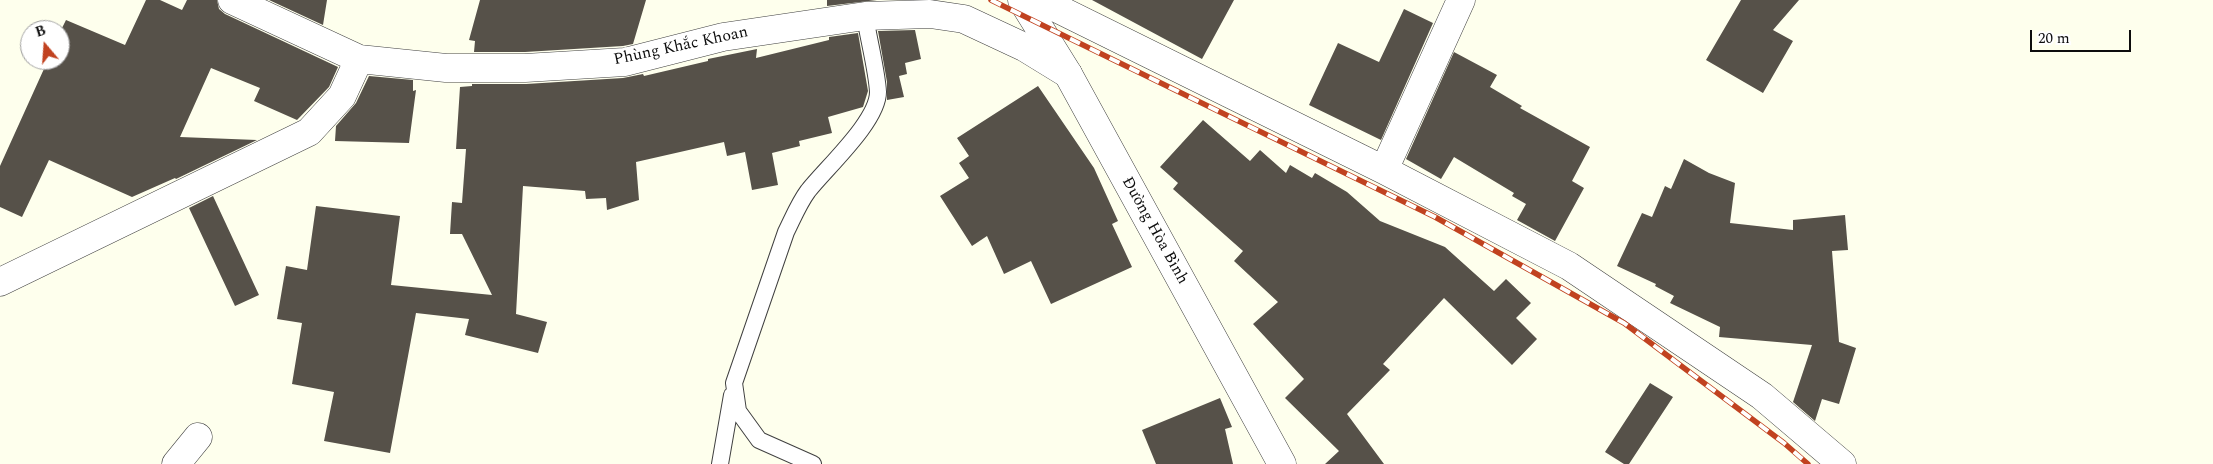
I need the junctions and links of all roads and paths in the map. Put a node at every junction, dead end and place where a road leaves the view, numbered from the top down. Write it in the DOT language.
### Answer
graph roads {
  1 [pos="232,0"];
  2 [pos="1022,0"];
  3 [pos="1040,0"];
  4 [pos="1462,0"];
  5 [pos="865,16"];
  6 [pos="359,59"];
  7 [pos="1068,74"];
  8 [pos="1384,170"];
  9 [pos="0,282"];
  10 [pos="734,383"];
  11 [pos="198,437"];
  12 [pos="176,464"];
  13 [pos="720,464"];
  14 [pos="813,464"];
  15 [pos="1282,464"];
  16 [pos="1842,464"];
  1 -- 6 [label="street, Phùng Khắc Khoan"];
  2 -- 7 [label="street, Đường Hòa Bình"];
  3 -- 8 [label="street"];
  4 -- 8 [label="street"];
  5 -- 6 [label="street, Phùng Khắc Khoan"];
  5 -- 7 [label="street, Phùng Khắc Khoan"];
  5 -- 10 [label="lane"];
  6 -- 9 [label="street"];
  7 -- 15 [label="street, Đường Hòa Bình"];
  8 -- 16 [label="street"];
  10 -- 13 [label="lane"];
  10 -- 14 [label="lane"];
  11 -- 12 [label="street"];
}
